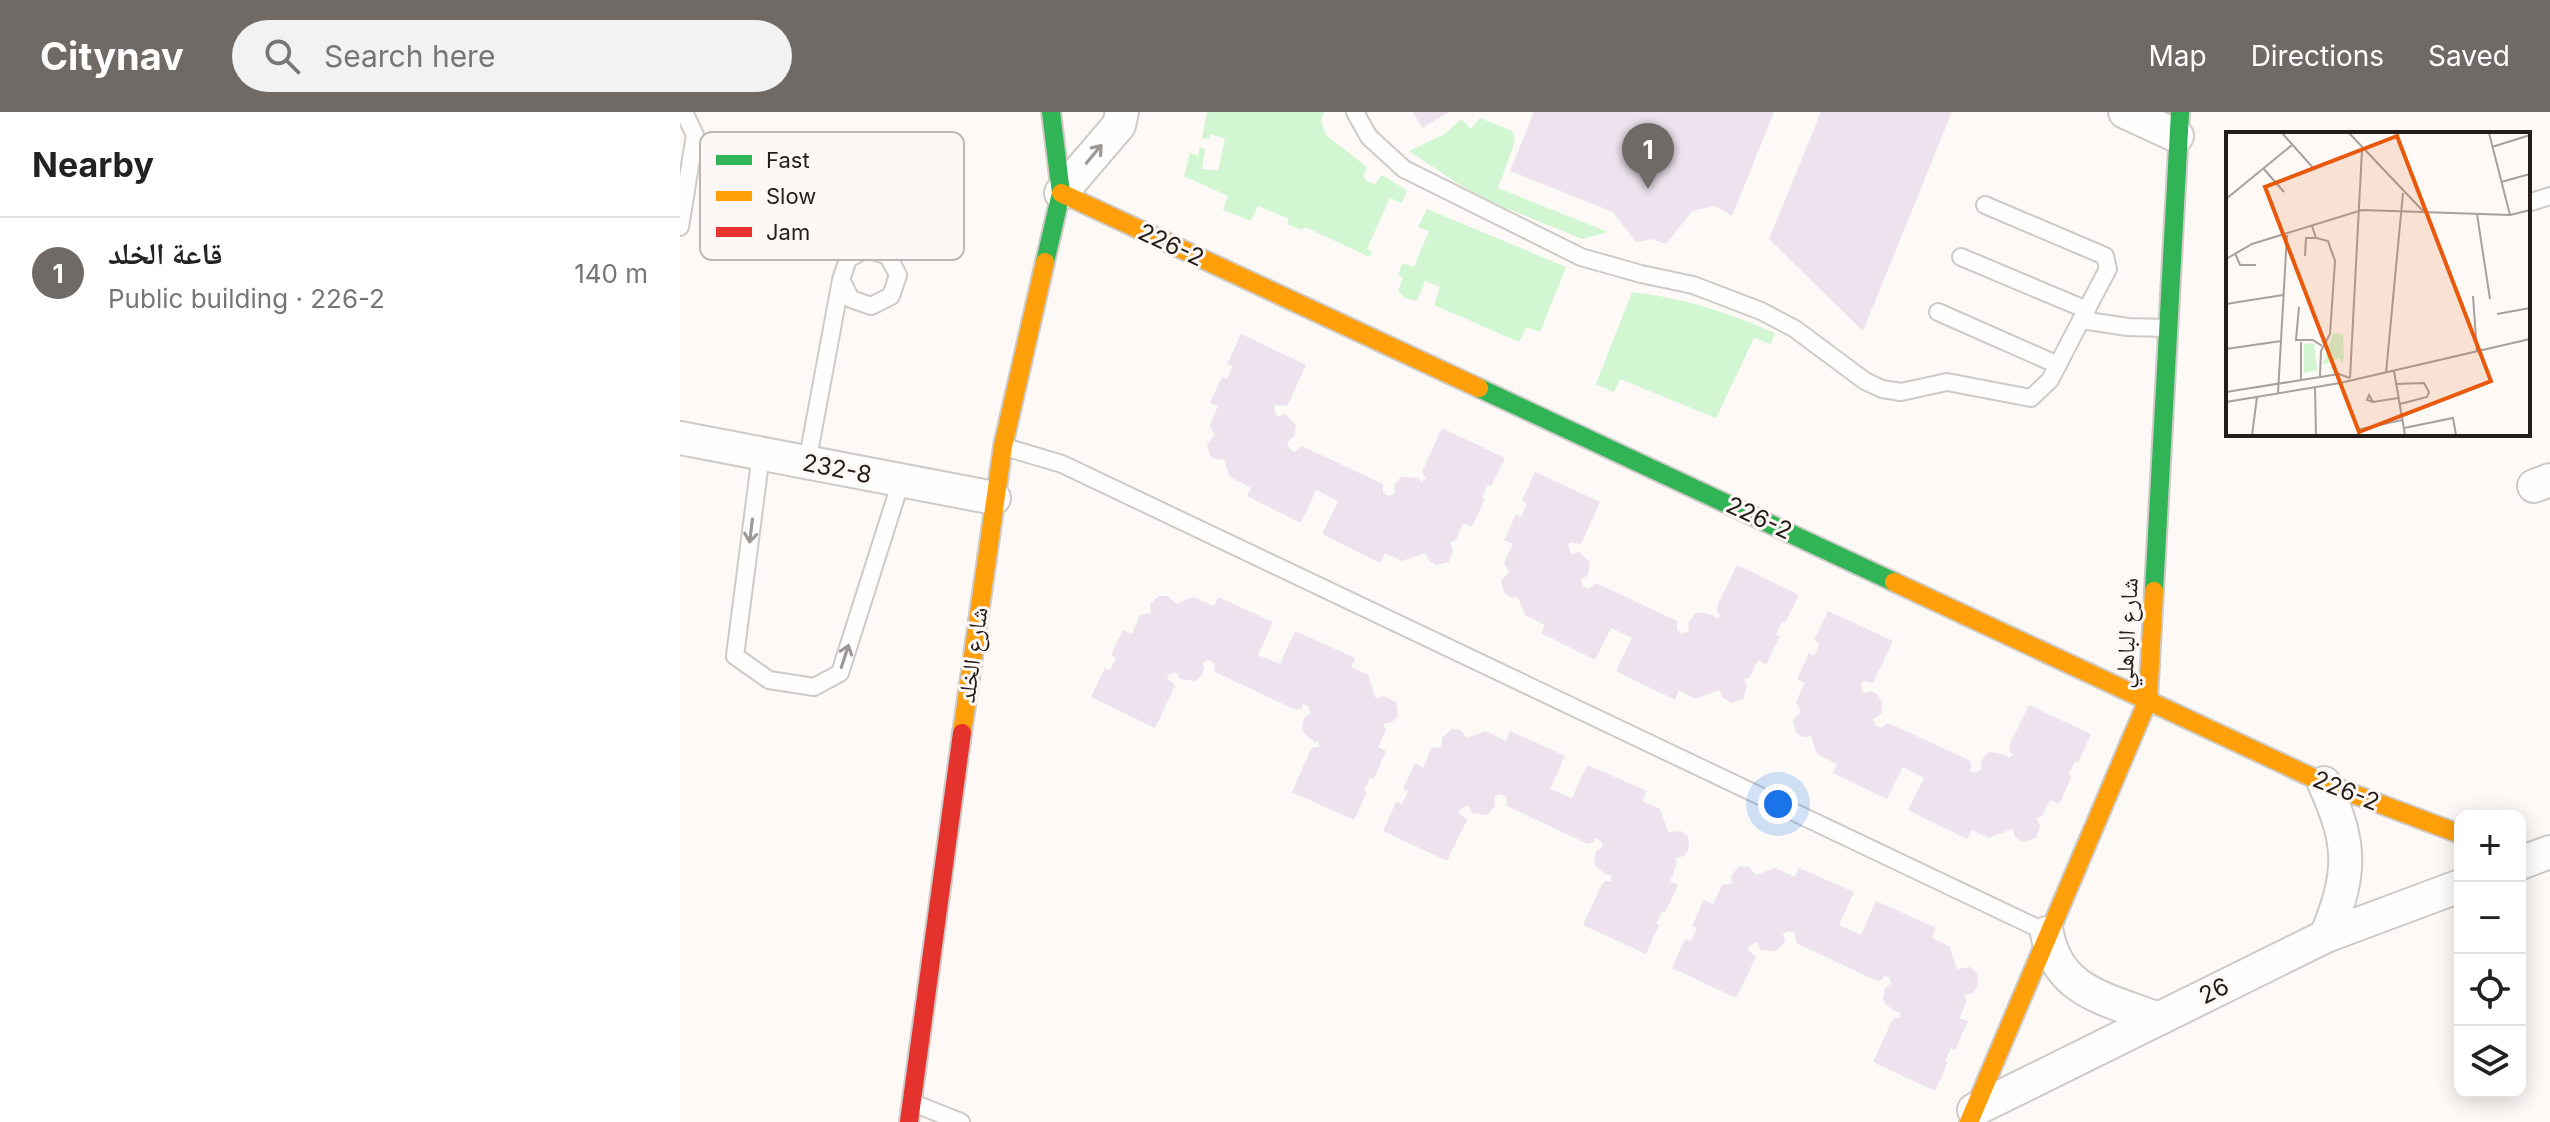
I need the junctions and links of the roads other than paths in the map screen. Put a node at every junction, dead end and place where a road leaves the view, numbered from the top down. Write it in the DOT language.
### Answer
graph roads {
  1 [pos="684,112"];
  2 [pos="1051,112"];
  3 [pos="1122,112"];
  4 [pos="1355,112"];
  5 [pos="2125,112"];
  6 [pos="2178,124"];
  7 [pos="1061,193"];
  8 [pos="2550,196"];
  9 [pos="2530,202"];
  10 [pos="1985,205"];
  11 [pos="680,227"];
  12 [pos="1961,257"];
  13 [pos="841,280"];
  14 [pos="1938,312"];
  15 [pos="2084,315"];
  16 [pos="2167,328"];
  17 [pos="2058,365"];
  18 [pos="680,438"];
  19 [pos="1003,446"];
  20 [pos="761,454"];
  21 [pos="807,463"];
  22 [pos="901,481"];
  23 [pos="994,498"];
  24 [pos="2148,700"];
  25 [pos="2324,783"];
  26 [pos="2454,832"];
  27 [pos="2526,847"];
  28 [pos="2550,852"];
  29 [pos="2526,861"];
  30 [pos="2454,888"];
  31 [pos="2047,933"];
  32 [pos="2326,936"];
  33 [pos="2158,1019"];
  34 [pos="912,1102"];
  35 [pos="1972,1116"];
  36 [pos="909,1122"];
  37 [pos="961,1122"];
  1 -- 11 [label="lane"];
  2 -- 7 [label="street, شارع الخلد"];
  7 -- 3 [label="street, شارع الخلد, one-way"];
  4 -- 17 [label="lane"];
  5 -- 6 [label="street"];
  6 -- 16 [label="street, شارع الباهلي"];
  7 -- 19 [label="street, شارع الخلد"];
  7 -- 24 [label="street, 226-2"];
  8 -- 9 [label="lane"];
  10 -- 15 [label="lane"];
  12 -- 15 [label="lane"];
  13 -- 21 [label="lane"];
  14 -- 17 [label="lane"];
  15 -- 16 [label="lane"];
  15 -- 17 [label="lane"];
  16 -- 24 [label="street, شارع الباهلي"];
  18 -- 20 [label="street, 232-8"];
  19 -- 23 [label="street, شارع الخلد"];
  19 -- 31 [label="lane"];
  20 -- 21 [label="street, 232-8"];
  20 -- 22 [label="lane, one-way"];
  21 -- 22 [label="street, 232-8"];
  22 -- 23 [label="street, 232-8"];
  23 -- 34 [label="street, شارع الخلد"];
  24 -- 25 [label="street, 226-2"];
  24 -- 31 [label="street, شارع الباهلي"];
  25 -- 26 [label="street, 226-2"];
  25 -- 32 [label="street"];
  27 -- 28 [label="street"];
  28 -- 29 [label="street"];
  30 -- 32 [label="street, 26"];
  31 -- 33 [label="street"];
  31 -- 35 [label="street, شارع الباهلي"];
  32 -- 33 [label="street, 26"];
  33 -- 35 [label="street, 26"];
  34 -- 36 [label="street, شارع الخلد"];
  34 -- 37 [label="lane"];
}
